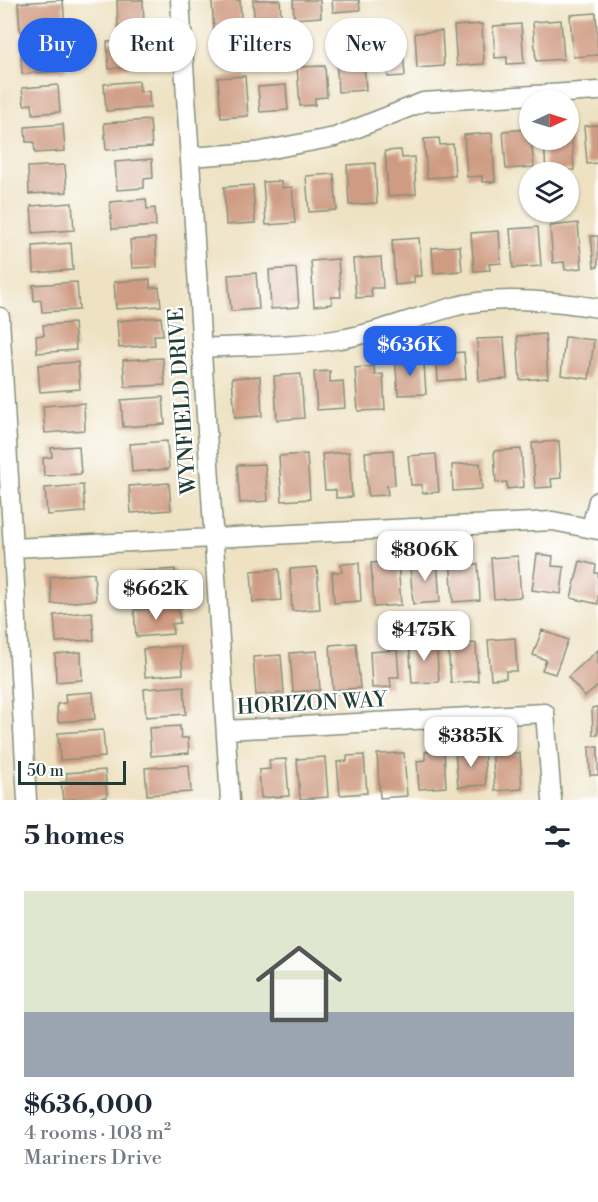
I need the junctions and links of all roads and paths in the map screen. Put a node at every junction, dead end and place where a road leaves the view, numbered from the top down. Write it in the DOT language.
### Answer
graph roads {
  1 [pos="180,0"];
  2 [pos="598,91"];
  3 [pos="190,157"];
  4 [pos="598,308"];
  5 [pos="0,317"];
  6 [pos="202,348"];
  7 [pos="4,461"];
  8 [pos="598,501"];
  9 [pos="595,528"];
  10 [pos="214,538"];
  11 [pos="13,548"];
  12 [pos="226,730"];
  13 [pos="27,800"];
  14 [pos="230,800"];
  15 [pos="552,800"];
  1 -- 3 [label="street, WYNFIELD DRIVE"];
  2 -- 3 [label="street"];
  3 -- 6 [label="street, WYNFIELD DRIVE"];
  4 -- 6 [label="street"];
  5 -- 7 [label="street"];
  6 -- 10 [label="street, WYNFIELD DRIVE"];
  7 -- 11 [label="street"];
  8 -- 9 [label="street"];
  9 -- 10 [label="street"];
  10 -- 11 [label="street"];
  10 -- 12 [label="street, WYNFIELD DRIVE"];
  11 -- 13 [label="street"];
  12 -- 14 [label="street, WYNFIELD DRIVE"];
  12 -- 15 [label="street, HORIZON WAY"];
}
